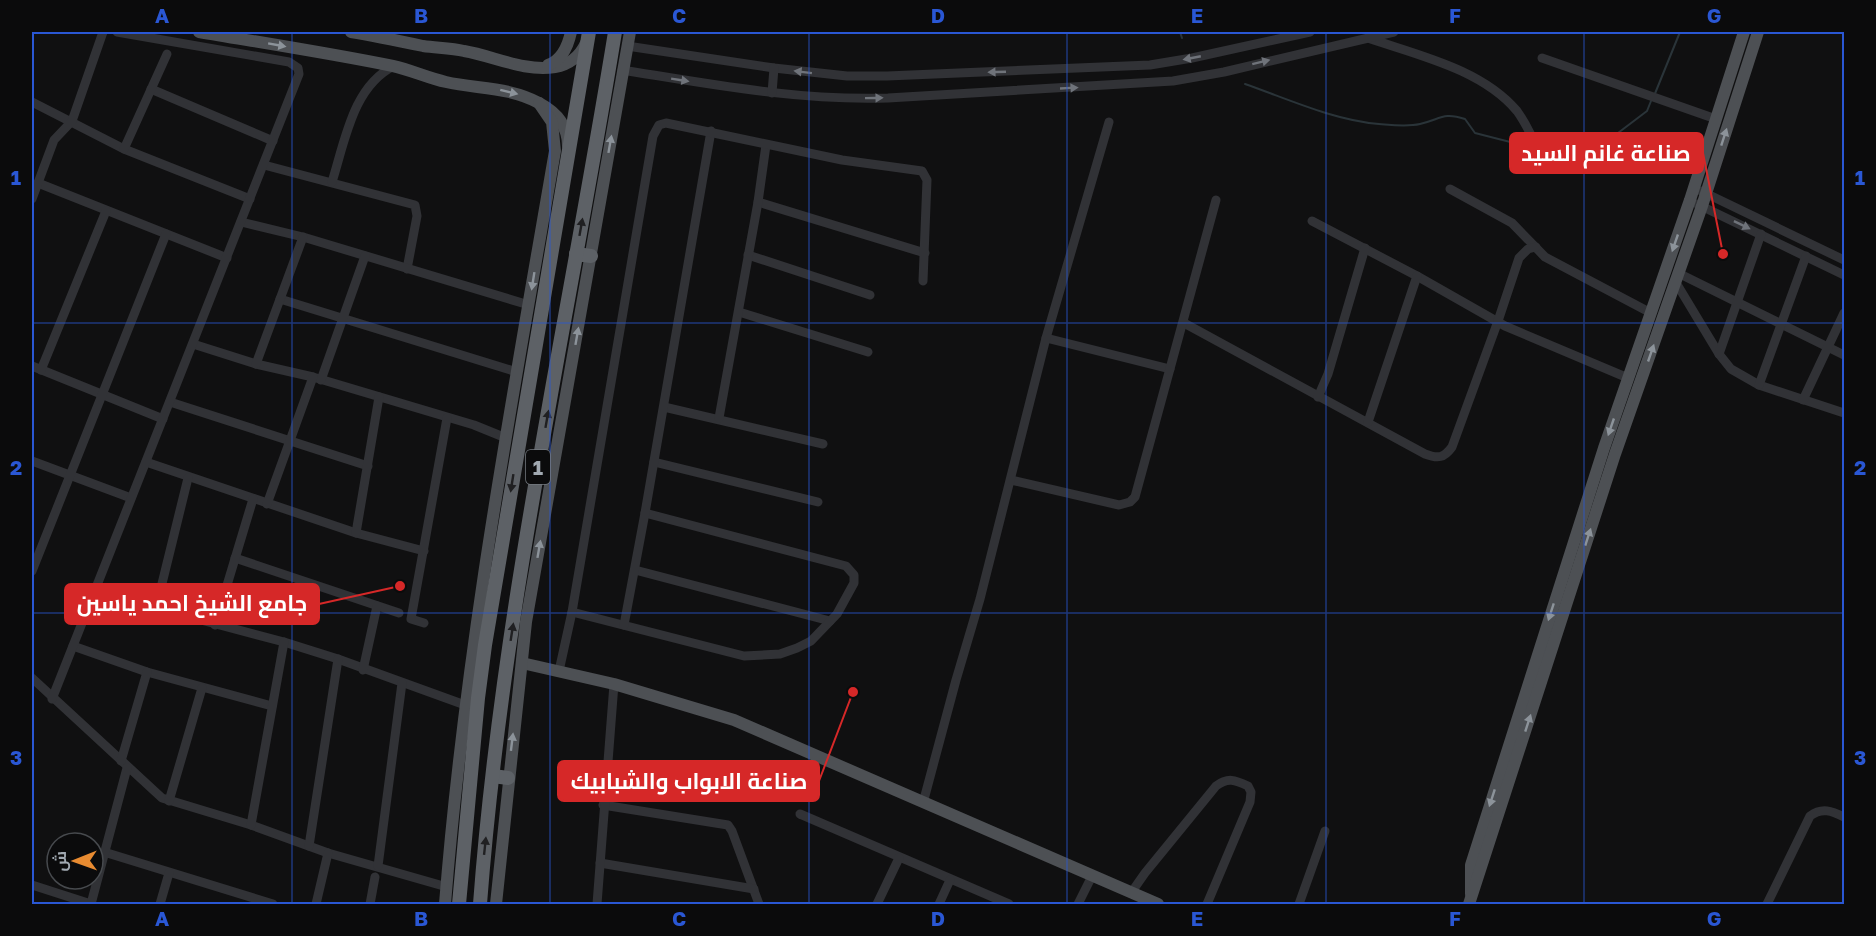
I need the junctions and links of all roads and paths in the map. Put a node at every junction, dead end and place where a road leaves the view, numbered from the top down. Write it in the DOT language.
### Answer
graph roads {
  1 [pos="103,32"];
  2 [pos="117,32"];
  3 [pos="199,32"];
  4 [pos="351,32"];
  5 [pos="571,32"];
  6 [pos="615,32"];
  7 [pos="630,32"];
  8 [pos="1266,32"];
  9 [pos="1310,32"];
  10 [pos="1394,32"];
  11 [pos="1744,32"];
  12 [pos="1758,32"];
  13 [pos="587,37"];
  14 [pos="1284,37"];
  15 [pos="1367,38"];
  16 [pos="1262,42"];
  17 [pos="627,46"];
  18 [pos="166,54"];
  19 [pos="1284,57"];
  20 [pos="1542,58"];
  21 [pos="394,66"];
  22 [pos="542,67"];
  23 [pos="774,68"];
  24 [pos="622,70"];
  25 [pos="151,89"];
  26 [pos="772,93"];
  27 [pos="32,102"];
  28 [pos="539,103"];
  29 [pos="1716,119"];
  30 [pos="72,121"];
  31 [pos="1109,122"];
  32 [pos="711,131"];
  33 [pos="1531,135"];
  34 [pos="273,141"];
  35 [pos="766,145"];
  36 [pos="568,147"];
  37 [pos="124,149"];
  38 [pos="264,165"];
  39 [pos="332,182"];
  40 [pos="38,183"];
  41 [pos="1694,187"];
  42 [pos="1450,189"];
  43 [pos="1706,193"];
  44 [pos="32,199"];
  45 [pos="250,199"];
  46 [pos="1216,200"];
  47 [pos="1690,200"];
  48 [pos="758,202"];
  49 [pos="1702,206"];
  50 [pos="106,211"];
  51 [pos="1312,221"];
  52 [pos="241,222"];
  53 [pos="166,234"];
  54 [pos="1761,234"];
  55 [pos="303,237"];
  56 [pos="546,242"];
  57 [pos="1536,247"];
  58 [pos="1365,249"];
  59 [pos="925,253"];
  60 [pos="576,254"];
  61 [pos="748,255"];
  62 [pos="365,256"];
  63 [pos="591,256"];
  64 [pos="1806,256"];
  65 [pos="227,258"];
  66 [pos="1845,260"];
  67 [pos="406,268"];
  68 [pos="1845,275"];
  69 [pos="1417,276"];
  70 [pos="1677,277"];
  71 [pos="922,281"];
  72 [pos="870,296"];
  73 [pos="280,299"];
  74 [pos="1737,303"];
  75 [pos="529,305"];
  76 [pos="739,312"];
  77 [pos="1651,313"];
  78 [pos="1845,313"];
  79 [pos="343,319"];
  80 [pos="1498,321"];
  81 [pos="1184,323"];
  82 [pos="1781,325"];
  83 [pos="1046,338"];
  84 [pos="193,344"];
  85 [pos="1829,348"];
  86 [pos="868,352"];
  87 [pos="1719,354"];
  88 [pos="1845,356"];
  89 [pos="256,364"];
  90 [pos="36,368"];
  91 [pos="1170,369"];
  92 [pos="517,372"];
  93 [pos="1628,378"];
  94 [pos="317,379"];
  95 [pos="1759,385"];
  96 [pos="102,393"];
  97 [pos="1318,396"];
  98 [pos="379,397"];
  99 [pos="1803,400"];
  100 [pos="170,402"];
  101 [pos="664,407"];
  102 [pos="1845,413"];
  103 [pos="447,418"];
  104 [pos="719,418"];
  105 [pos="163,419"];
  106 [pos="1368,422"];
  107 [pos="506,438"];
  108 [pos="290,440"];
  109 [pos="823,444"];
  110 [pos="32,461"];
  111 [pos="146,462"];
  112 [pos="654,462"];
  113 [pos="368,466"];
  114 [pos="69,475"];
  115 [pos="188,478"];
  116 [pos="1011,480"];
  117 [pos="131,498"];
  118 [pos="253,499"];
  119 [pos="818,502"];
  120 [pos="267,504"];
  121 [pos="645,513"];
  122 [pos="356,533"];
  123 [pos="424,551"];
  124 [pos="235,558"];
  125 [pos="635,570"];
  126 [pos="32,571"];
  127 [pos="96,587"];
  128 [pos="486,599"];
  129 [pos="377,606"];
  130 [pos="156,608"];
  131 [pos="572,612"];
  132 [pos="399,613"];
  133 [pos="830,621"];
  134 [pos="424,623"];
  135 [pos="214,625"];
  136 [pos="624,625"];
  137 [pos="284,642"];
  138 [pos="73,645"];
  139 [pos="338,659"];
  140 [pos="521,669"];
  141 [pos="363,670"];
  142 [pos="559,671"];
  143 [pos="147,672"];
  144 [pos="506,673"];
  145 [pos="32,678"];
  146 [pos="402,683"];
  147 [pos="614,684"];
  148 [pos="202,688"];
  149 [pos="52,699"];
  150 [pos="465,705"];
  151 [pos="272,706"];
  152 [pos="466,756"];
  153 [pos="124,765"];
  154 [pos="493,777"];
  155 [pos="508,778"];
  156 [pos="169,801"];
  157 [pos="923,803"];
  158 [pos="603,805"];
  159 [pos="800,814"];
  160 [pos="1845,817"];
  161 [pos="251,825"];
  162 [pos="1325,831"];
  163 [pos="309,846"];
  164 [pos="105,848"];
  165 [pos="105,852"];
  166 [pos="328,853"];
  167 [pos="899,858"];
  168 [pos="600,863"];
  169 [pos="378,866"];
  170 [pos="462,867"];
  171 [pos="483,871"];
  172 [pos="169,873"];
  173 [pos="1092,876"];
  174 [pos="375,877"];
  175 [pos="950,880"];
  176 [pos="32,885"];
  177 [pos="447,886"];
  178 [pos="754,889"];
  179 [pos="1131,893"];
  180 [pos="1470,901"];
  181 [pos="996,902"];
  182 [pos="1151,903"];
  183 [pos="91,904"];
  184 [pos="160,904"];
  185 [pos="273,904"];
  186 [pos="315,904"];
  187 [pos="370,904"];
  188 [pos="445,904"];
  189 [pos="459,904"];
  190 [pos="480,904"];
  191 [pos="496,904"];
  192 [pos="597,904"];
  193 [pos="759,904"];
  194 [pos="877,904"];
  195 [pos="939,904"];
  196 [pos="1009,904"];
  197 [pos="1078,904"];
  198 [pos="1207,904"];
  199 [pos="1299,904"];
  200 [pos="1767,904"];
  1 -- 30 [label="street"];
  2 -- 34 [label="street"];
  3 -- 21 [label="main road, one-way"];
  4 -- 22 [label="main road"];
  5 -- 22 [label="main road"];
  60 -- 6 [label="highway, 1, one-way"];
  7 -- 17 [label="main road"];
  8 -- 16 [label="street"];
  9 -- 14 [label="street"];
  10 -- 15 [label="street"];
  11 -- 29 [label="main road"];
  43 -- 12 [label="main road, one-way"];
  13 -- 22 [label="main road"];
  13 -- 36 [label="highway, 1"];
  14 -- 16 [label="street"];
  14 -- 19 [label="street"];
  15 -- 19 [label="street"];
  15 -- 33 [label="street"];
  16 -- 23 [label="street, one-way"];
  17 -- 23 [label="street"];
  17 -- 24 [label="main road"];
  18 -- 25 [label="street"];
  26 -- 19 [label="street, one-way"];
  20 -- 29 [label="street"];
  21 -- 28 [label="main road, one-way"];
  21 -- 39 [label="street"];
  23 -- 26 [label="street"];
  24 -- 26 [label="street, one-way"];
  63 -- 24 [label="main road, one-way"];
  25 -- 34 [label="street"];
  25 -- 37 [label="street"];
  27 -- 30 [label="street"];
  28 -- 36 [label="main road"];
  28 -- 56 [label="main road"];
  29 -- 41 [label="main road"];
  30 -- 37 [label="street"];
  30 -- 40 [label="street"];
  31 -- 83 [label="street"];
  32 -- 35 [label="street"];
  32 -- 101 [label="street"];
  32 -- 131 [label="street"];
  34 -- 38 [label="street"];
  35 -- 48 [label="street"];
  35 -- 59 [label="street"];
  36 -- 56 [label="highway, 1"];
  37 -- 45 [label="street"];
  38 -- 39 [label="street"];
  38 -- 45 [label="street"];
  39 -- 67 [label="street"];
  40 -- 44 [label="street"];
  40 -- 50 [label="street"];
  41 -- 43 [label="street"];
  41 -- 47 [label="main road"];
  42 -- 57 [label="street"];
  43 -- 49 [label="main road"];
  43 -- 66 [label="street"];
  45 -- 52 [label="street"];
  46 -- 81 [label="street"];
  47 -- 49 [label="street"];
  47 -- 77 [label="main road, one-way"];
  48 -- 59 [label="street"];
  48 -- 61 [label="street"];
  49 -- 54 [label="street, one-way"];
  49 -- 70 [label="main road"];
  50 -- 53 [label="street"];
  50 -- 90 [label="street"];
  51 -- 58 [label="street"];
  52 -- 55 [label="street"];
  52 -- 65 [label="street"];
  53 -- 65 [label="street"];
  53 -- 96 [label="street"];
  54 -- 64 [label="street"];
  54 -- 74 [label="street"];
  55 -- 62 [label="street"];
  55 -- 73 [label="street"];
  56 -- 75 [label="main road, one-way"];
  56 -- 128 [label="highway, 1, one-way"];
  57 -- 77 [label="street"];
  57 -- 80 [label="street"];
  58 -- 69 [label="street"];
  58 -- 97 [label="street"];
  59 -- 71 [label="street"];
  60 -- 63 [label="highway"];
  144 -- 60 [label="highway, 1, one-way"];
  61 -- 72 [label="street"];
  61 -- 76 [label="street"];
  62 -- 67 [label="street"];
  62 -- 79 [label="street"];
  140 -- 63 [label="main road, one-way"];
  64 -- 68 [label="street"];
  64 -- 82 [label="street"];
  65 -- 84 [label="street"];
  67 -- 75 [label="street"];
  69 -- 80 [label="street"];
  69 -- 106 [label="street"];
  70 -- 74 [label="street"];
  70 -- 87 [label="street"];
  180 -- 70 [label="main road, one-way"];
  73 -- 79 [label="street"];
  73 -- 89 [label="street"];
  74 -- 82 [label="street"];
  74 -- 87 [label="street"];
  75 -- 92 [label="main road"];
  76 -- 86 [label="street"];
  76 -- 104 [label="street"];
  77 -- 93 [label="main road"];
  78 -- 85 [label="street"];
  79 -- 92 [label="street"];
  79 -- 94 [label="street"];
  80 -- 93 [label="street"];
  80 -- 106 [label="street"];
  81 -- 91 [label="street"];
  81 -- 97 [label="street"];
  82 -- 85 [label="street"];
  82 -- 95 [label="street"];
  83 -- 91 [label="street"];
  83 -- 116 [label="street"];
  84 -- 89 [label="street"];
  84 -- 100 [label="street"];
  85 -- 88 [label="street"];
  85 -- 99 [label="street"];
  87 -- 95 [label="street"];
  89 -- 94 [label="street"];
  90 -- 96 [label="street"];
  91 -- 116 [label="street"];
  92 -- 107 [label="main road"];
  93 -- 180 [label="main road, one-way"];
  94 -- 98 [label="street"];
  94 -- 108 [label="street"];
  95 -- 99 [label="street"];
  96 -- 105 [label="street"];
  96 -- 114 [label="street"];
  97 -- 106 [label="street"];
  98 -- 103 [label="street"];
  98 -- 113 [label="street"];
  99 -- 102 [label="street"];
  100 -- 105 [label="street"];
  100 -- 108 [label="street"];
  101 -- 104 [label="street"];
  101 -- 112 [label="street"];
  103 -- 107 [label="street"];
  103 -- 123 [label="street"];
  104 -- 109 [label="street"];
  105 -- 111 [label="street"];
  107 -- 128 [label="main road"];
  108 -- 113 [label="street"];
  108 -- 120 [label="street"];
  110 -- 114 [label="street"];
  111 -- 115 [label="street"];
  111 -- 117 [label="street"];
  112 -- 119 [label="street"];
  112 -- 121 [label="street"];
  113 -- 122 [label="street"];
  114 -- 117 [label="street"];
  114 -- 126 [label="street"];
  115 -- 118 [label="street"];
  115 -- 130 [label="street"];
  116 -- 157 [label="street"];
  117 -- 127 [label="street"];
  118 -- 120 [label="street"];
  118 -- 124 [label="street"];
  120 -- 122 [label="street"];
  121 -- 125 [label="street"];
  121 -- 133 [label="street"];
  122 -- 123 [label="street"];
  123 -- 134 [label="street"];
  124 -- 129 [label="street"];
  124 -- 135 [label="street"];
  125 -- 133 [label="street"];
  125 -- 136 [label="street"];
  127 -- 130 [label="street"];
  127 -- 138 [label="street"];
  128 -- 150 [label="main road"];
  128 -- 152 [label="highway, 1"];
  129 -- 132 [label="street"];
  129 -- 141 [label="street"];
  130 -- 135 [label="street"];
  131 -- 136 [label="street"];
  131 -- 142 [label="street"];
  133 -- 136 [label="street"];
  135 -- 137 [label="street"];
  137 -- 139 [label="street"];
  137 -- 151 [label="street"];
  138 -- 143 [label="street"];
  138 -- 149 [label="street"];
  139 -- 141 [label="street"];
  139 -- 163 [label="street"];
  140 -- 142 [label="main road"];
  140 -- 144 [label="highway"];
  155 -- 140 [label="main road, one-way"];
  141 -- 146 [label="street"];
  142 -- 147 [label="main road"];
  143 -- 148 [label="street"];
  143 -- 153 [label="street"];
  144 -- 154 [label="highway, 1"];
  145 -- 149 [label="street"];
  146 -- 150 [label="street"];
  146 -- 169 [label="street"];
  147 -- 157 [label="main road"];
  147 -- 158 [label="street"];
  148 -- 151 [label="street"];
  148 -- 156 [label="street"];
  149 -- 153 [label="street"];
  150 -- 152 [label="main road"];
  151 -- 161 [label="street"];
  152 -- 170 [label="highway, 1"];
  152 -- 177 [label="main road"];
  153 -- 156 [label="street"];
  153 -- 164 [label="street"];
  154 -- 155 [label="highway"];
  171 -- 154 [label="highway, 1, one-way"];
  155 -- 191 [label="main road"];
  156 -- 161 [label="street"];
  157 -- 173 [label="main road"];
  158 -- 168 [label="street"];
  158 -- 178 [label="street"];
  159 -- 167 [label="street"];
  160 -- 200 [label="street"];
  161 -- 163 [label="street"];
  162 -- 199 [label="street"];
  163 -- 166 [label="street"];
  165 -- 172 [label="street"];
  166 -- 169 [label="street"];
  166 -- 186 [label="street"];
  167 -- 175 [label="street"];
  167 -- 194 [label="street"];
  168 -- 178 [label="street"];
  168 -- 192 [label="street"];
  169 -- 177 [label="street"];
  170 -- 171 [label="highway"];
  170 -- 189 [label="highway, 1"];
  171 -- 190 [label="highway, 1"];
  172 -- 184 [label="street"];
  172 -- 185 [label="street"];
  173 -- 179 [label="main road"];
  173 -- 197 [label="street"];
  174 -- 187 [label="street"];
  175 -- 181 [label="street"];
  175 -- 195 [label="street"];
  176 -- 183 [label="street"];
  177 -- 188 [label="main road"];
  178 -- 193 [label="street"];
  179 -- 182 [label="main road"];
  179 -- 198 [label="street"];
  181 -- 196 [label="street"];
}
